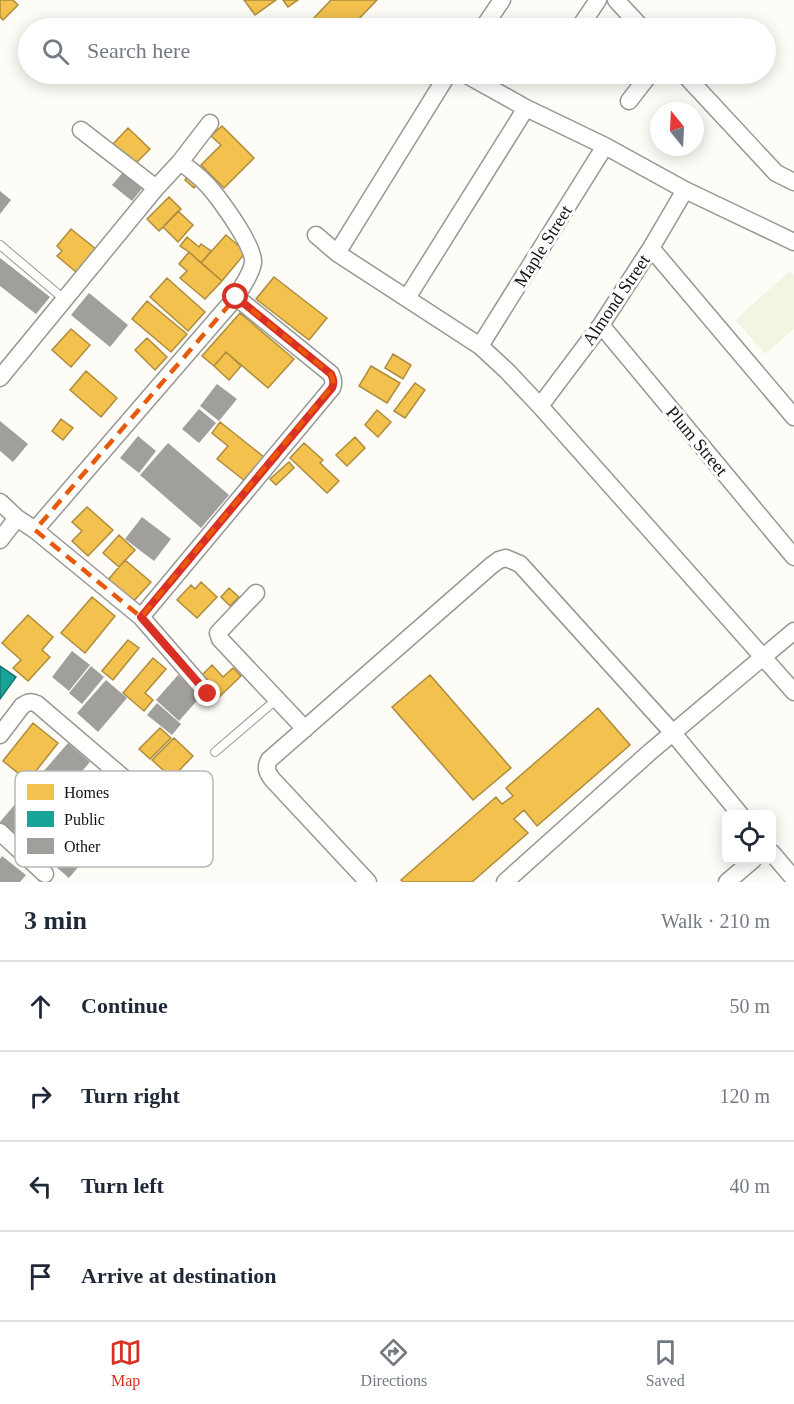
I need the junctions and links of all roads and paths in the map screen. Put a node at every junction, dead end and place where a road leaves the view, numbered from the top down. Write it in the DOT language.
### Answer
graph roads {
  1 [pos="502,0"];
  2 [pos="598,0"];
  3 [pos="616,0"];
  4 [pos="490,18"];
  5 [pos="586,18"];
  6 [pos="633,18"];
  7 [pos="442,84"];
  8 [pos="483,84"];
  9 [pos="642,84"];
  10 [pos="693,84"];
  11 [pos="629,101"];
  12 [pos="526,108"];
  13 [pos="210,123"];
  14 [pos="81,130"];
  15 [pos="605,147"];
  16 [pos="180,162"];
  17 [pos="794,182"];
  18 [pos="156,189"];
  19 [pos="685,190"];
  20 [pos="316,235"];
  21 [pos="794,242"];
  22 [pos="0,245"];
  23 [pos="651,248"];
  24 [pos="337,254"];
  25 [pos="236,297"];
  26 [pos="407,298"];
  27 [pos="64,300"];
  28 [pos="601,325"];
  29 [pos="480,346"];
  30 [pos="0,378"];
  31 [pos="540,406"];
  32 [pos="794,417"];
  33 [pos="0,502"];
  34 [pos="17,518"];
  35 [pos="35,530"];
  36 [pos="0,540"];
  37 [pos="794,557"];
  38 [pos="256,593"];
  39 [pos="141,617"];
  40 [pos="794,631"];
  41 [pos="763,658"];
  42 [pos="794,692"];
  43 [pos="208,694"];
  44 [pos="277,699"];
  45 [pos="305,729"];
  46 [pos="673,733"];
  47 [pos="0,735"];
  48 [pos="215,752"];
  49 [pos="115,771"];
  50 [pos="737,810"];
  51 [pos="0,832"];
  52 [pos="15,846"];
  53 [pos="776,859"];
  54 [pos="748,864"];
  55 [pos="38,867"];
  56 [pos="45,874"];
  57 [pos="794,879"];
  58 [pos="368,882"];
  59 [pos="505,882"];
  60 [pos="727,882"];
  1 -- 4 [label="street"];
  2 -- 5 [label="street"];
  3 -- 6 [label="street"];
  7 -- 24 [label="street"];
  8 -- 12 [label="street"];
  9 -- 11 [label="street"];
  10 -- 17 [label="street"];
  12 -- 15 [label="street"];
  12 -- 26 [label="street"];
  13 -- 16 [label="street"];
  14 -- 18 [label="street"];
  15 -- 19 [label="street"];
  15 -- 29 [label="street, Maple Street"];
  16 -- 18 [label="street"];
  16 -- 25 [label="street"];
  18 -- 27 [label="street"];
  19 -- 21 [label="street"];
  19 -- 23 [label="street, Almond Street"];
  20 -- 24 [label="street"];
  22 -- 27 [label="lane"];
  23 -- 28 [label="street, Almond Street"];
  23 -- 32 [label="street"];
  24 -- 26 [label="street"];
  25 -- 35 [label="street"];
  25 -- 39 [label="street"];
  26 -- 29 [label="street"];
  27 -- 30 [label="street"];
  28 -- 31 [label="street, Almond Street"];
  28 -- 37 [label="street, Plum Street"];
  29 -- 31 [label="street"];
  31 -- 41 [label="street"];
  33 -- 34 [label="street"];
  34 -- 35 [label="street"];
  34 -- 36 [label="street"];
  35 -- 39 [label="street"];
  38 -- 44 [label="street"];
  39 -- 43 [label="street"];
  40 -- 41 [label="street"];
  41 -- 42 [label="street"];
  41 -- 46 [label="street"];
  44 -- 45 [label="street"];
  44 -- 48 [label="lane"];
  45 -- 46 [label="street"];
  45 -- 58 [label="street"];
  46 -- 50 [label="street"];
  46 -- 59 [label="street"];
  47 -- 49 [label="street"];
  51 -- 52 [label="street"];
  53 -- 57 [label="street"];
  54 -- 60 [label="street"];
  55 -- 56 [label="street"];
}
